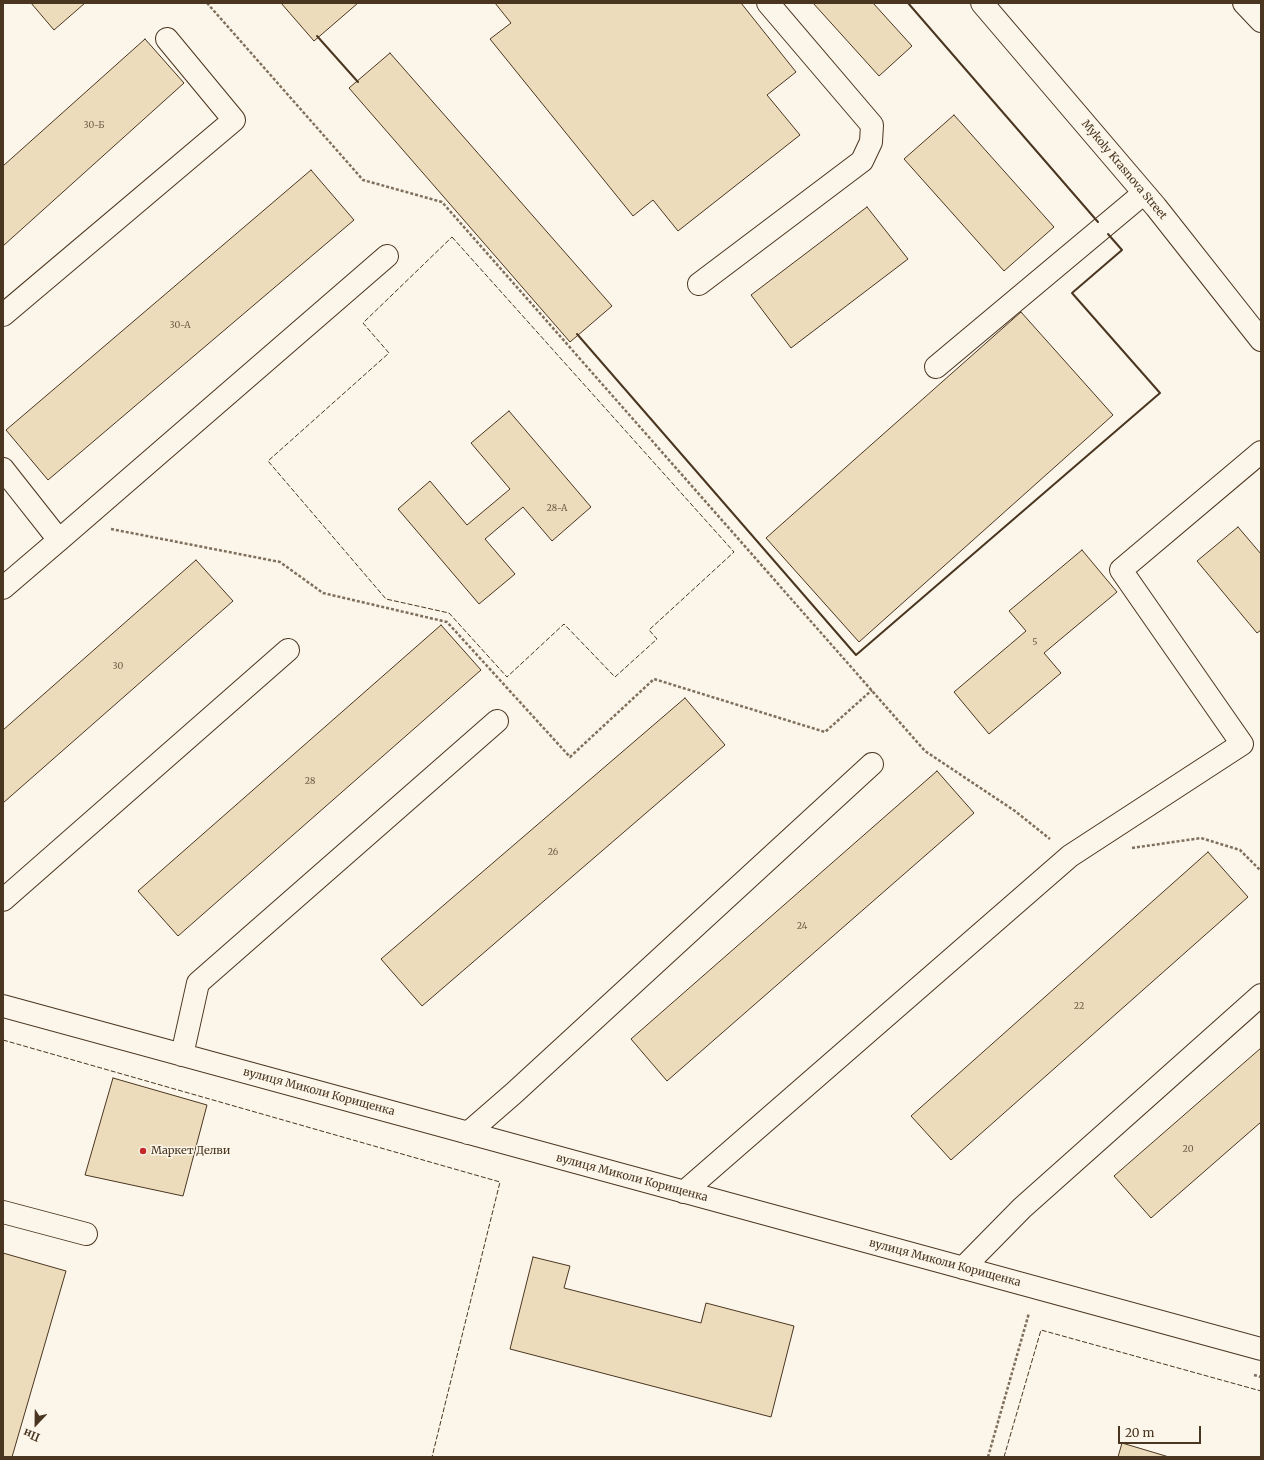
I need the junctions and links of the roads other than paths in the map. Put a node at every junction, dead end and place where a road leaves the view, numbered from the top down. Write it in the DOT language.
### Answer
graph roads {
  1 [pos="768,3"];
  2 [pos="982,3"];
  3 [pos="1244,3"];
  4 [pos="1261,21"];
  5 [pos="167,39"];
  6 [pos="1144,193"];
  7 [pos="387,256"];
  8 [pos="698,284"];
  9 [pos="3,315"];
  10 [pos="1261,340"];
  11 [pos="936,366"];
  12 [pos="1261,452"];
  13 [pos="3,469"];
  14 [pos="59,540"];
  15 [pos="3,588"];
  16 [pos="288,650"];
  17 [pos="497,721"];
  18 [pos="872,764"];
  19 [pos="3,900"];
  20 [pos="1261,995"];
  21 [pos="3,1006"];
  22 [pos="182,1055"];
  23 [pos="468,1133"];
  24 [pos="684,1192"];
  25 [pos="3,1212"];
  26 [pos="86,1234"];
  27 [pos="963,1268"];
  28 [pos="1261,1349"];
  1 -- 8 [label="street"];
  2 -- 6 [label="street, Mykoly Krasnova Street"];
  3 -- 4 [label="street"];
  5 -- 9 [label="street"];
  6 -- 10 [label="street, Mykoly Krasnova Street"];
  6 -- 11 [label="street"];
  7 -- 14 [label="street"];
  12 -- 24 [label="street"];
  13 -- 14 [label="street"];
  14 -- 15 [label="street"];
  16 -- 19 [label="street"];
  17 -- 22 [label="street"];
  18 -- 23 [label="street"];
  20 -- 27 [label="street"];
  21 -- 22 [label="street, вулиця Миколи Корищенка"];
  22 -- 23 [label="street, вулиця Миколи Корищенка"];
  23 -- 24 [label="street, вулиця Миколи Корищенка"];
  24 -- 27 [label="street, вулиця Миколи Корищенка"];
  25 -- 26 [label="street"];
  27 -- 28 [label="street, вулиця Миколи Корищенка"];
}
